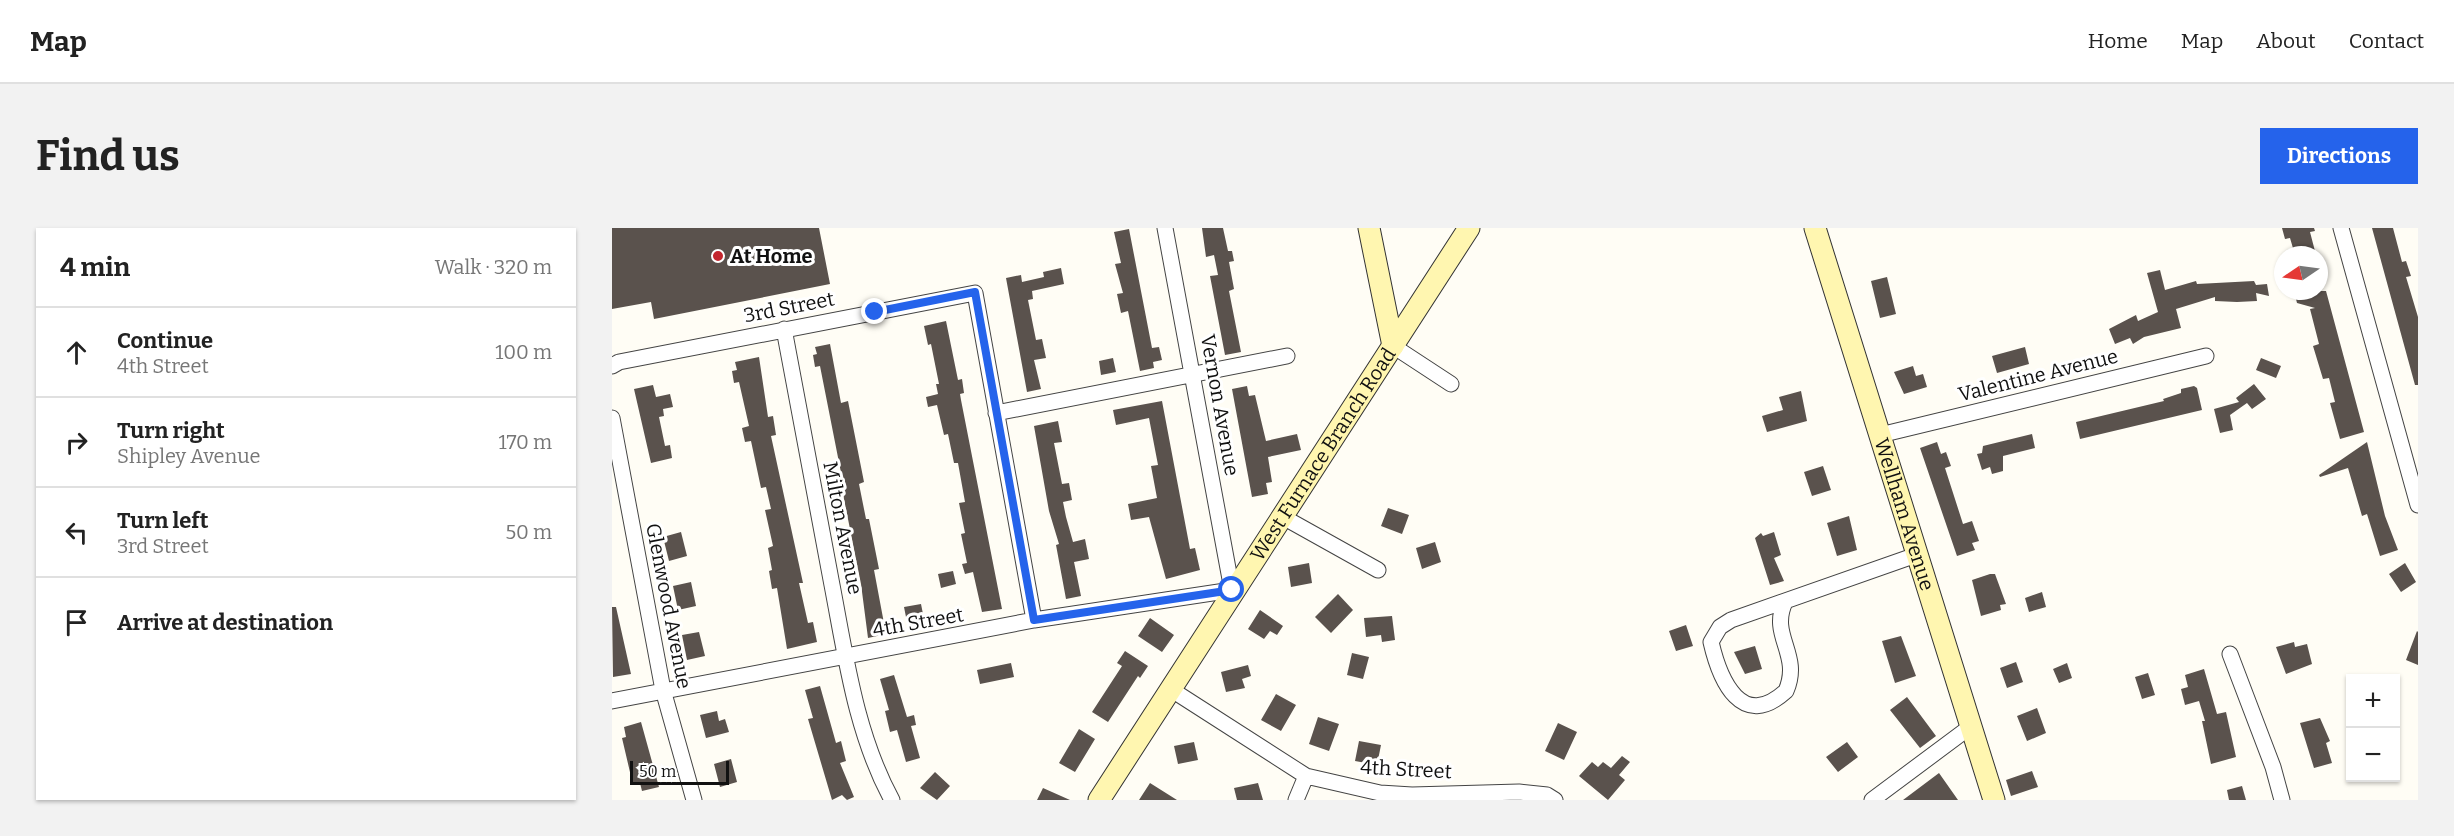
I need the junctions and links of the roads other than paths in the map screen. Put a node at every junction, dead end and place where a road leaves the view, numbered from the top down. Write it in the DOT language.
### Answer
graph roads {
  1 [pos="1166,228"];
  2 [pos="1369,228"];
  3 [pos="1469,228"];
  4 [pos="1815,228"];
  5 [pos="2341,228"];
  6 [pos="784,329"];
  7 [pos="1393,346"];
  8 [pos="1287,356"];
  9 [pos="2206,356"];
  10 [pos="612,366"];
  11 [pos="1192,374"];
  12 [pos="1451,384"];
  13 [pos="996,413"];
  14 [pos="612,418"];
  15 [pos="1880,435"];
  16 [pos="2414,472"];
  17 [pos="2418,506"];
  18 [pos="1283,518"];
  19 [pos="1919,554"];
  20 [pos="1378,570"];
  21 [pos="1232,590"];
  22 [pos="1785,602"];
  23 [pos="1034,620"];
  24 [pos="2229,654"];
  25 [pos="846,656"];
  26 [pos="663,690"];
  27 [pos="1172,690"];
  28 [pos="612,701"];
  29 [pos="1970,727"];
  30 [pos="1306,776"];
  31 [pos="694,800"];
  32 [pos="892,800"];
  33 [pos="1099,800"];
  34 [pos="1296,800"];
  35 [pos="1555,800"];
  36 [pos="1872,800"];
  37 [pos="1994,800"];
  38 [pos="2282,800"];
  1 -- 11 [label="street, Vernon Avenue"];
  2 -- 7 [label="street"];
  3 -- 7 [label="street, West Furnace Branch Road"];
  4 -- 15 [label="street, Wellham Avenue"];
  5 -- 16 [label="street"];
  6 -- 10 [label="street, 3rd Street"];
  6 -- 13 [label="street, 3rd Street"];
  6 -- 25 [label="street, Milton Avenue"];
  7 -- 12 [label="street"];
  7 -- 18 [label="street, West Furnace Branch Road"];
  8 -- 11 [label="street"];
  9 -- 15 [label="street, Valentine Avenue"];
  11 -- 13 [label="street"];
  11 -- 21 [label="street, Vernon Avenue"];
  13 -- 23 [label="street"];
  14 -- 26 [label="street, Glenwood Avenue"];
  15 -- 19 [label="street, Wellham Avenue"];
  16 -- 17 [label="street"];
  18 -- 20 [label="street"];
  18 -- 21 [label="street, West Furnace Branch Road"];
  19 -- 22 [label="street"];
  19 -- 29 [label="street, Wellham Avenue"];
  21 -- 23 [label="street, 4th Street"];
  21 -- 27 [label="street, West Furnace Branch Road"];
  22 -- 22 [label="street"];
  23 -- 25 [label="street, 4th Street"];
  24 -- 38 [label="street"];
  25 -- 26 [label="street, 4th Street"];
  25 -- 32 [label="street, Milton Avenue"];
  26 -- 28 [label="street, 4th Street"];
  26 -- 31 [label="street, Glenwood Avenue"];
  27 -- 30 [label="street, 4th Street"];
  27 -- 33 [label="street, West Furnace Branch Road"];
  29 -- 36 [label="street"];
  29 -- 37 [label="street, Wellham Avenue"];
  30 -- 34 [label="street"];
  30 -- 35 [label="street, 4th Street"];
}
